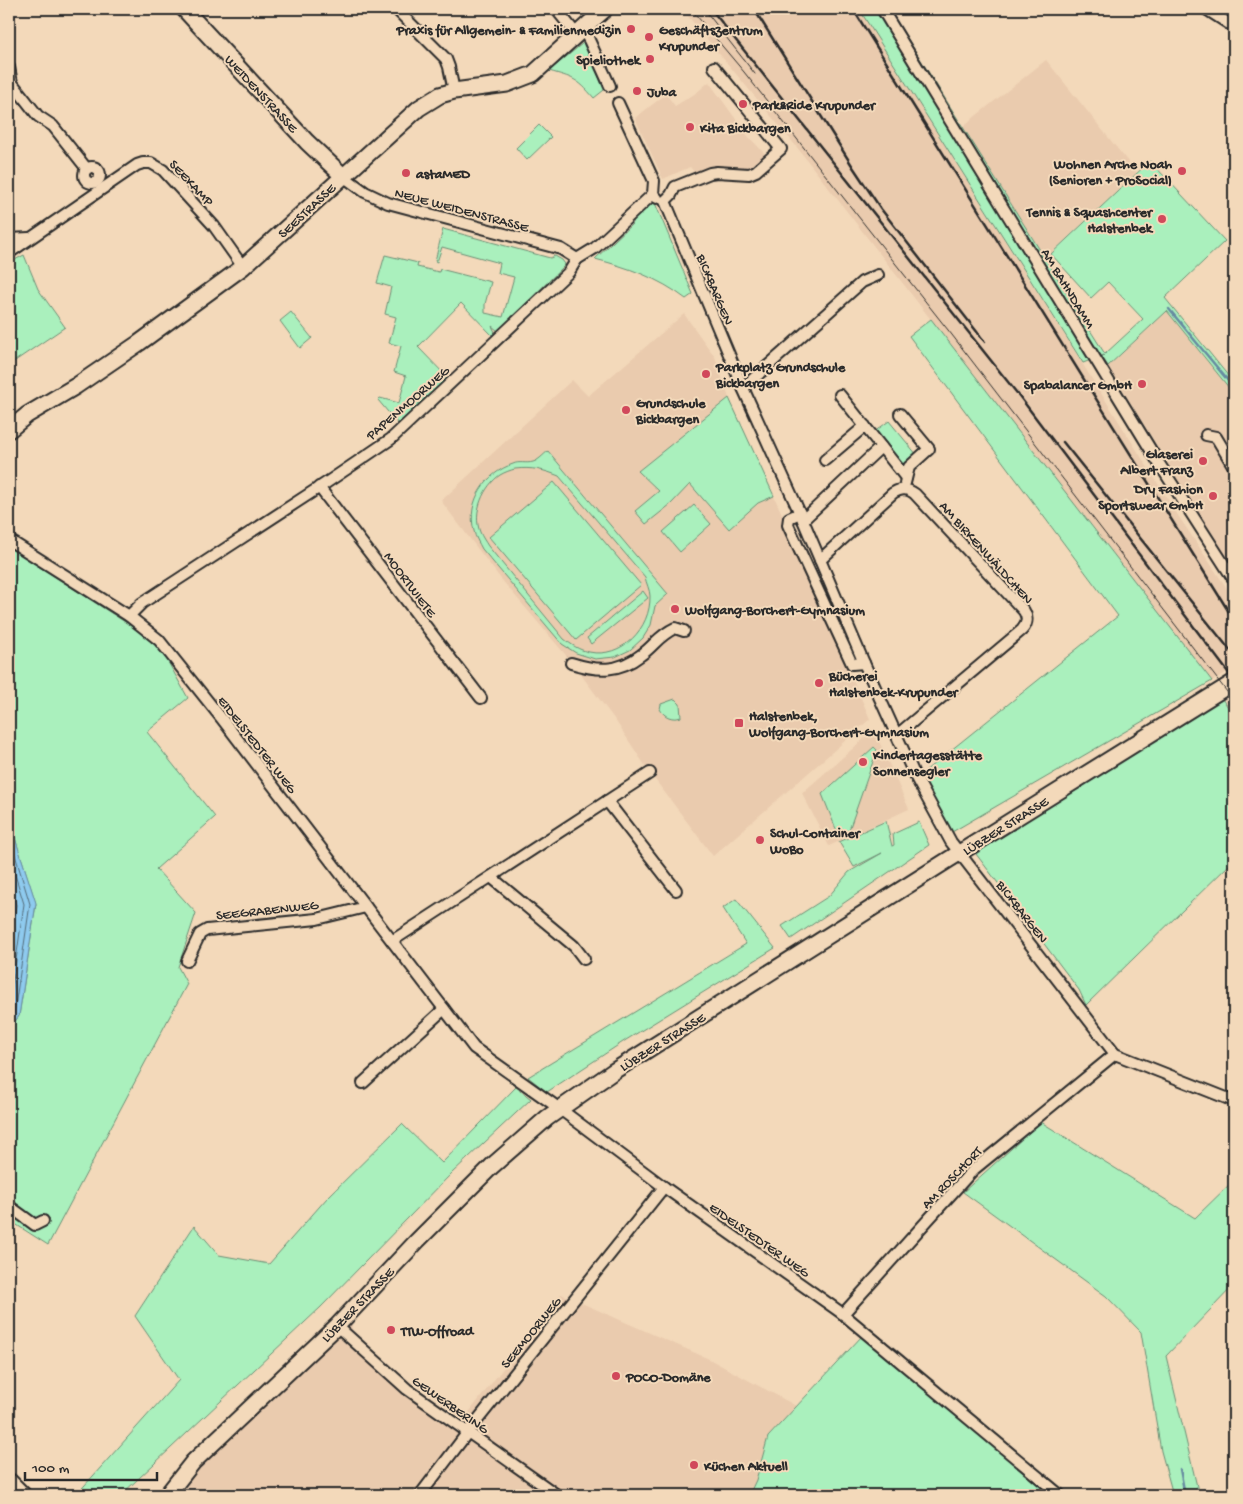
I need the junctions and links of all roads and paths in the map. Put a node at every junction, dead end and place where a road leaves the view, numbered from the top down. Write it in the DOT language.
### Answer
graph roads {
  1 [pos="184,9"];
  2 [pos="396,9"];
  3 [pos="556,9"];
  4 [pos="605,9"];
  5 [pos="882,9"];
  6 [pos="1206,9"];
  7 [pos="1234,27"];
  8 [pos="580,32"];
  9 [pos="9,67"];
  10 [pos="714,67"];
  11 [pos="11,81"];
  12 [pos="610,86"];
  13 [pos="454,91"];
  14 [pos="618,103"];
  15 [pos="343,176"];
  16 [pos="98,186"];
  17 [pos="653,194"];
  18 [pos="665,200"];
  19 [pos="29,238"];
  20 [pos="9,239"];
  21 [pos="9,253"];
  22 [pos="577,259"];
  23 [pos="243,267"];
  24 [pos="878,274"];
  25 [pos="743,388"];
  26 [pos="840,395"];
  27 [pos="900,414"];
  28 [pos="864,426"];
  29 [pos="9,430"];
  30 [pos="1206,435"];
  31 [pos="881,447"];
  32 [pos="825,460"];
  33 [pos="1234,467"];
  34 [pos="905,483"];
  35 [pos="319,487"];
  36 [pos="801,517"];
  37 [pos="9,540"];
  38 [pos="820,560"];
  39 [pos="1234,580"];
  40 [pos="129,616"];
  41 [pos="684,632"];
  42 [pos="571,663"];
  43 [pos="864,663"];
  44 [pos="1234,682"];
  45 [pos="481,698"];
  46 [pos="897,735"];
  47 [pos="650,773"];
  48 [pos="607,801"];
  49 [pos="960,854"];
  50 [pos="491,877"];
  51 [pos="676,890"];
  52 [pos="366,907"];
  53 [pos="392,942"];
  54 [pos="584,959"];
  55 [pos="187,961"];
  56 [pos="444,1009"];
  57 [pos="1115,1054"];
  58 [pos="362,1083"];
  59 [pos="1234,1101"];
  60 [pos="560,1109"];
  61 [pos="664,1187"];
  62 [pos="9,1206"];
  63 [pos="43,1221"];
  64 [pos="843,1314"];
  65 [pos="337,1326"];
  66 [pos="468,1432"];
  67 [pos="9,1481"];
  68 [pos="23,1495"];
  69 [pos="167,1495"];
  70 [pos="420,1495"];
  71 [pos="557,1495"];
  72 [pos="1060,1495"];
  1 -- 15 [label="street, WEIDENSTRASSE"];
  2 -- 13 [label="street"];
  3 -- 8 [label="street"];
  4 -- 8 [label="street, SEESTRASSE"];
  5 -- 39 [label="street, AM BAHNDAMM"];
  6 -- 7 [label="street"];
  8 -- 12 [label="street"];
  8 -- 13 [label="street, SEESTRASSE"];
  9 -- 11 [label="street"];
  10 -- 18 [label="street"];
  11 -- 16 [label="street"];
  13 -- 15 [label="street, SEESTRASSE"];
  14 -- 17 [label="street"];
  15 -- 22 [label="street, NEUE WEIDENSTRASSE"];
  15 -- 23 [label="street, SEESTRASSE"];
  16 -- 19 [label="street, SEEKAMP"];
  16 -- 23 [label="street, SEEKAMP"];
  17 -- 18 [label="street"];
  17 -- 22 [label="street, PAPENMOORWEG"];
  18 -- 25 [label="street, BICKBARGEN"];
  19 -- 20 [label="street"];
  19 -- 21 [label="street, SEEKAMP"];
  22 -- 35 [label="street, PAPENMOORWEG"];
  23 -- 29 [label="street, SEESTRASSE"];
  24 -- 25 [label="street"];
  25 -- 36 [label="street, BICKBARGEN"];
  26 -- 28 [label="street, AM BIRKENWÄLDCHEN"];
  27 -- 34 [label="street"];
  28 -- 31 [label="street, AM BIRKENWÄLDCHEN"];
  28 -- 32 [label="street"];
  30 -- 33 [label="street"];
  31 -- 34 [label="street, AM BIRKENWÄLDCHEN"];
  31 -- 36 [label="street"];
  34 -- 38 [label="street"];
  34 -- 46 [label="street, AM BIRKENWÄLDCHEN"];
  35 -- 40 [label="street, PAPENMOORWEG"];
  35 -- 45 [label="street, MOORTWIETE"];
  36 -- 38 [label="street, BICKBARGEN"];
  36 -- 43 [label="street"];
  37 -- 40 [label="street, EIDELSTEDTER WEG"];
  38 -- 43 [label="street, BICKBARGEN"];
  40 -- 52 [label="street, EIDELSTEDTER WEG"];
  41 -- 42 [label="street"];
  43 -- 46 [label="street, BICKBARGEN"];
  44 -- 49 [label="street, LÜBZER STRASSE"];
  46 -- 49 [label="street, BICKBARGEN"];
  47 -- 48 [label="street"];
  48 -- 50 [label="street"];
  48 -- 51 [label="street"];
  49 -- 57 [label="street, BICKBARGEN"];
  49 -- 60 [label="street, LÜBZER STRASSE"];
  50 -- 53 [label="street"];
  50 -- 54 [label="street"];
  52 -- 53 [label="street, EIDELSTEDTER WEG"];
  52 -- 55 [label="street, SEEGRABENWEG"];
  53 -- 56 [label="street, EIDELSTEDTER WEG"];
  56 -- 58 [label="street"];
  56 -- 60 [label="street, EIDELSTEDTER WEG"];
  57 -- 59 [label="street"];
  57 -- 64 [label="street, AM ROSCHORT"];
  60 -- 61 [label="street, EIDELSTEDTER WEG"];
  60 -- 65 [label="street, LÜBZER STRASSE"];
  61 -- 64 [label="street, EIDELSTEDTER WEG"];
  61 -- 66 [label="street, SEEMOORWEG"];
  62 -- 63 [label="street"];
  64 -- 72 [label="street, EIDELSTEDTER WEG"];
  65 -- 66 [label="street, GEWERBERING"];
  65 -- 69 [label="street, LÜBZER STRASSE"];
  66 -- 70 [label="street, SEEMOORWEG"];
  66 -- 71 [label="street, GEWERBERING"];
  67 -- 68 [label="street"];
}
